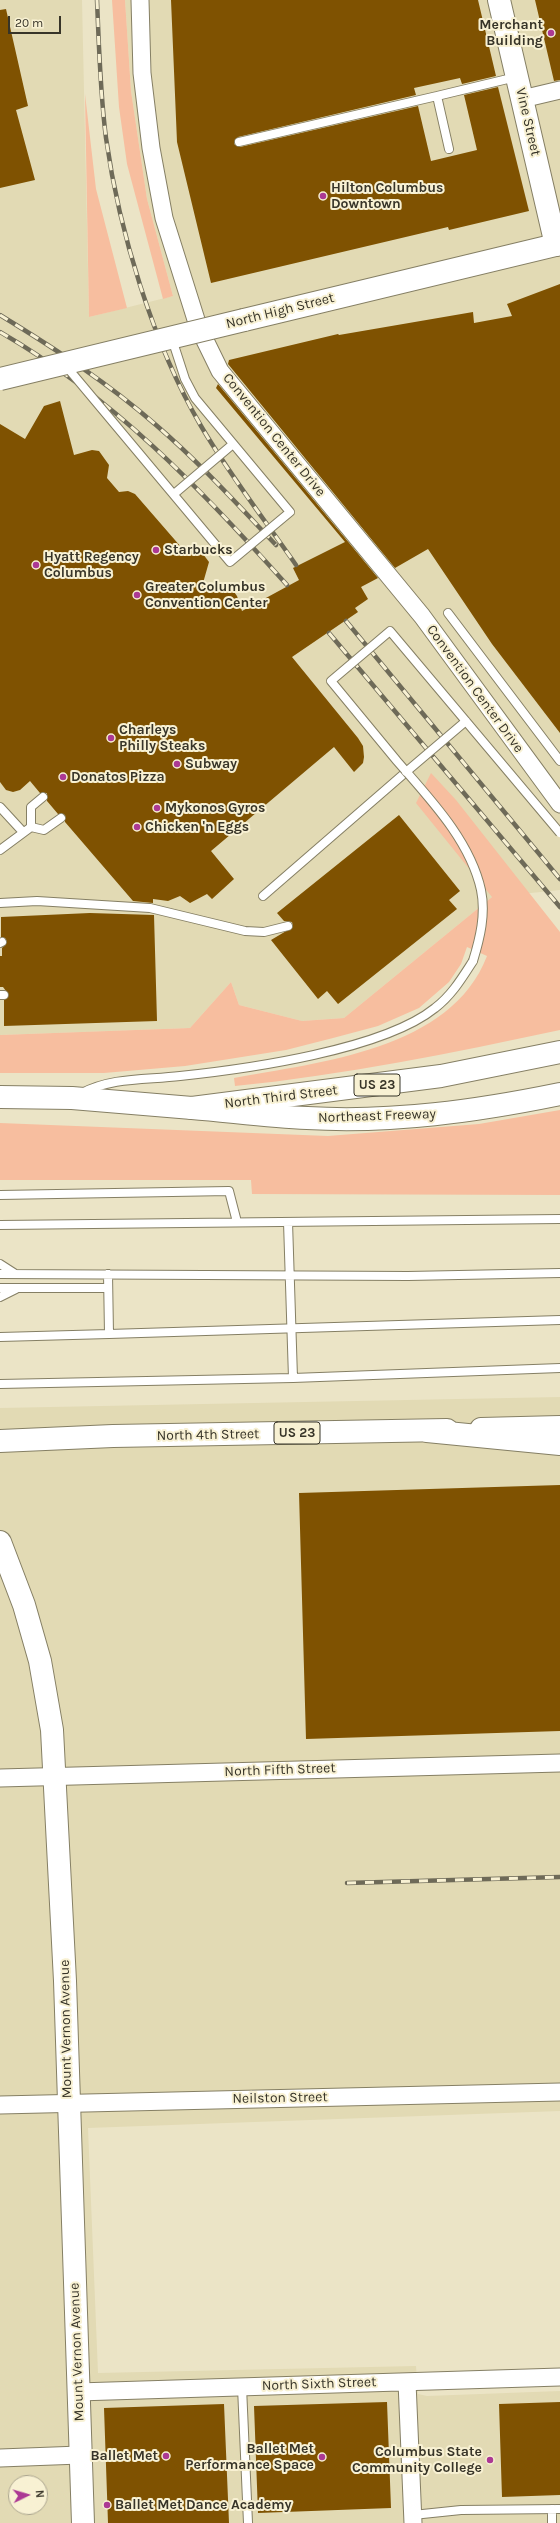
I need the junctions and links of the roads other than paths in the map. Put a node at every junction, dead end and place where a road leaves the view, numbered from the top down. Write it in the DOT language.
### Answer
graph roads {
  1 [pos="140,0"];
  2 [pos="499,0"];
  3 [pos="517,77"];
  4 [pos="560,90"];
  5 [pos="437,96"];
  6 [pos="522,99"];
  7 [pos="239,142"];
  8 [pos="449,149"];
  9 [pos="558,244"];
  10 [pos="172,338"];
  11 [pos="64,364"];
  12 [pos="0,379"];
  13 [pos="233,444"];
  14 [pos="174,494"];
  15 [pos="448,613"];
  16 [pos="466,721"];
  17 [pos="560,761"];
  18 [pos="406,772"];
  19 [pos="43,797"];
  20 [pos="560,804"];
  21 [pos="0,807"];
  22 [pos="61,818"];
  23 [pos="31,827"];
  24 [pos="23,832"];
  25 [pos="560,833"];
  26 [pos="0,850"];
  27 [pos="263,896"];
  28 [pos="0,902"];
  29 [pos="288,926"];
  30 [pos="560,1052"];
  31 [pos="560,1094"];
  32 [pos="0,1097"];
  33 [pos="72,1098"];
  34 [pos="192,1108"];
  35 [pos="0,1195"];
  36 [pos="560,1219"];
  37 [pos="237,1222"];
  38 [pos="288,1222"];
  39 [pos="0,1225"];
  40 [pos="0,1264"];
  41 [pos="560,1273"];
  42 [pos="0,1274"];
  43 [pos="15,1274"];
  44 [pos="108,1274"];
  45 [pos="289,1275"];
  46 [pos="0,1288"];
  47 [pos="19,1288"];
  48 [pos="108,1288"];
  49 [pos="0,1296"];
  50 [pos="560,1320"];
  51 [pos="291,1330"];
  52 [pos="109,1334"];
  53 [pos="0,1337"];
  54 [pos="560,1368"];
  55 [pos="293,1378"];
  56 [pos="0,1384"];
  57 [pos="560,1427"];
  58 [pos="427,1430"];
  59 [pos="0,1441"];
  60 [pos="560,1444"];
  61 [pos="0,1542"];
  62 [pos="560,1763"];
  63 [pos="56,1776"];
  64 [pos="0,1778"];
  65 [pos="560,2092"];
  66 [pos="68,2103"];
  67 [pos="0,2105"];
  68 [pos="560,2377"];
  69 [pos="407,2382"];
  70 [pos="242,2387"];
  71 [pos="78,2392"];
  72 [pos="80,2455"];
  73 [pos="0,2458"];
  74 [pos="556,2509"];
  75 [pos="413,2519"];
  76 [pos="83,2523"];
  77 [pos="248,2523"];
  78 [pos="552,2523"];
  1 -- 20 [label="street, Convention Center Drive"];
  2 -- 3 [label="main road, Vine Street"];
  3 -- 5 [label="lane"];
  3 -- 6 [label="main road, Vine Street"];
  4 -- 6 [label="street"];
  5 -- 7 [label="lane"];
  5 -- 8 [label="lane"];
  6 -- 9 [label="main road, Vine Street"];
  9 -- 10 [label="main road, North High Street, bridge"];
  10 -- 11 [label="main road, North High Street, bridge"];
  10 -- 13 [label="lane, bridge"];
  11 -- 12 [label="main road, North High Street, bridge"];
  11 -- 14 [label="lane, bridge"];
  13 -- 14 [label="lane, bridge"];
  13 -- 14 [label="lane, bridge"];
  15 -- 17 [label="lane"];
  16 -- 18 [label="lane, bridge"];
  16 -- 18 [label="lane, bridge"];
  16 -- 25 [label="lane, bridge"];
  18 -- 27 [label="lane"];
  18 -- 33 [label="lane, bridge"];
  19 -- 23 [label="lane"];
  21 -- 24 [label="lane"];
  22 -- 23 [label="lane"];
  23 -- 24 [label="lane"];
  24 -- 26 [label="lane"];
  28 -- 29 [label="lane"];
  30 -- 34 [label="main road, North Third Street / US 23"];
  31 -- 34 [label="main road, Northeast Freeway"];
  32 -- 33 [label="main road, North Third Street / US 23"];
  33 -- 34 [label="main road, North Third Street / US 23"];
  35 -- 37 [label="lane"];
  36 -- 38 [label="lane"];
  37 -- 38 [label="lane"];
  37 -- 39 [label="lane"];
  38 -- 45 [label="lane"];
  40 -- 43 [label="lane"];
  41 -- 45 [label="lane"];
  42 -- 43 [label="lane"];
  43 -- 44 [label="lane"];
  44 -- 45 [label="lane"];
  44 -- 48 [label="lane"];
  45 -- 51 [label="lane"];
  46 -- 47 [label="lane"];
  47 -- 48 [label="lane"];
  47 -- 49 [label="lane"];
  48 -- 52 [label="lane"];
  50 -- 51 [label="lane"];
  51 -- 52 [label="lane"];
  51 -- 55 [label="lane"];
  52 -- 53 [label="lane"];
  54 -- 55 [label="lane"];
  55 -- 56 [label="lane"];
  57 -- 58 [label="main road, North 4th Street / US 23"];
  58 -- 59 [label="main road, North 4th Street / US 23"];
  58 -- 60 [label="main road"];
  61 -- 63 [label="main road, Mount Vernon Avenue"];
  62 -- 63 [label="street, North Fifth Street"];
  63 -- 64 [label="street, North Fifth Street"];
  63 -- 66 [label="main road, Mount Vernon Avenue"];
  65 -- 66 [label="street, Neilston Street"];
  66 -- 67 [label="street, Neilston Street"];
  66 -- 71 [label="main road, Mount Vernon Avenue"];
  68 -- 69 [label="street, North Sixth Street"];
  69 -- 70 [label="street, North Sixth Street"];
  69 -- 75 [label="street"];
  70 -- 71 [label="street, North Sixth Street"];
  70 -- 77 [label="lane"];
  71 -- 72 [label="main road, Mount Vernon Avenue"];
  72 -- 73 [label="street"];
  72 -- 76 [label="main road, Mount Vernon Avenue"];
  74 -- 75 [label="lane"];
  74 -- 78 [label="lane"];
}
